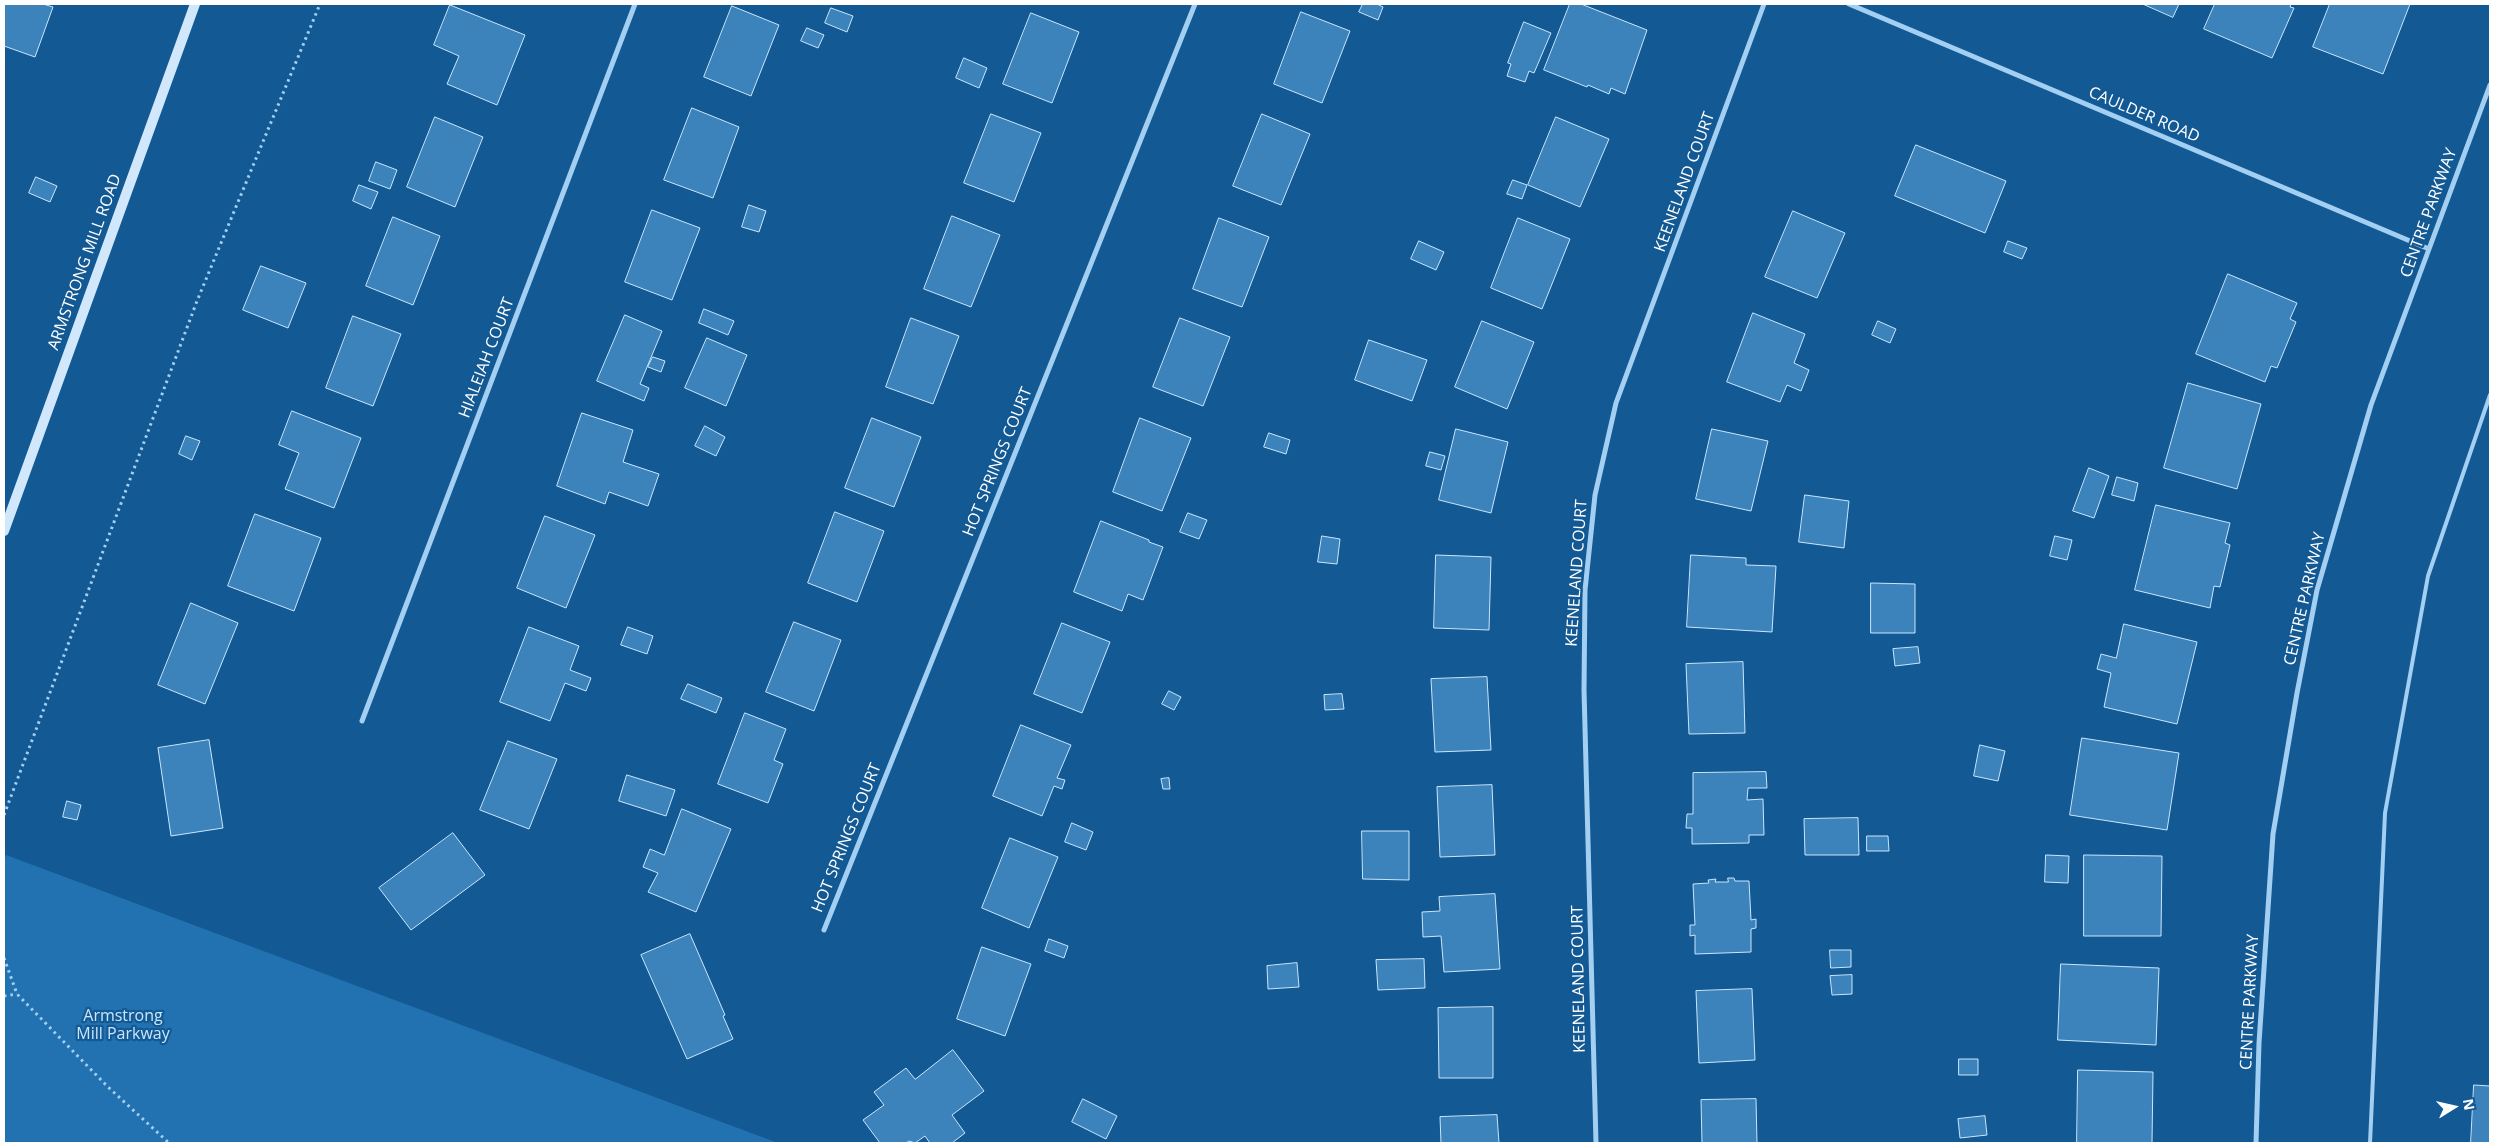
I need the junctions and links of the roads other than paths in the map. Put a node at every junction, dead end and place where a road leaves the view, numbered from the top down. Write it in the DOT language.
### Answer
graph roads {
  1 [pos="195,4"];
  2 [pos="635,4"];
  3 [pos="1195,4"];
  4 [pos="1764,4"];
  5 [pos="1849,4"];
  6 [pos="2490,85"];
  7 [pos="2429,248"];
  8 [pos="2490,395"];
  9 [pos="4,531"];
  10 [pos="362,721"];
  11 [pos="824,930"];
  12 [pos="1596,1143"];
  13 [pos="2256,1143"];
  14 [pos="2370,1143"];
  1 -- 9 [label="main road, ARMSTRONG MILL ROAD"];
  2 -- 10 [label="street, HIALEIAH COURT"];
  3 -- 11 [label="street, HOT SPRINGS COURT"];
  4 -- 12 [label="street, KEENELAND COURT"];
  5 -- 7 [label="street, CAULDER ROAD"];
  6 -- 7 [label="street, CENTRE PARKWAY"];
  7 -- 13 [label="street, CENTRE PARKWAY"];
  8 -- 14 [label="lane"];
}
